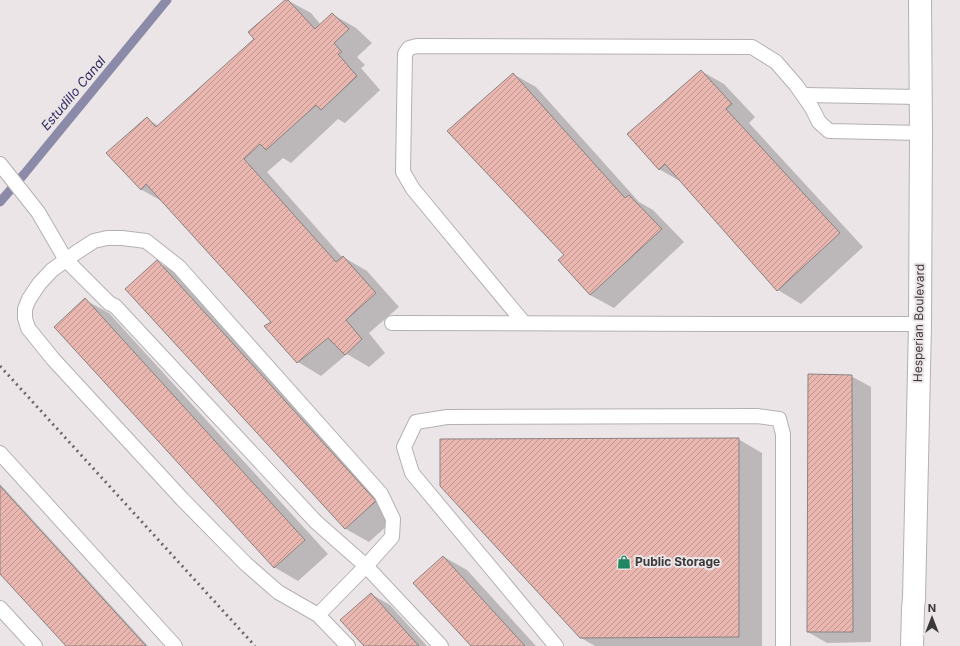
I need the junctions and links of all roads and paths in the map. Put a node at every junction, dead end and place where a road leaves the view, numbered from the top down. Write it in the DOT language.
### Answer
graph roads {
  1 [pos="920,0"];
  2 [pos="804,95"];
  3 [pos="920,97"];
  4 [pos="921,133"];
  5 [pos="0,164"];
  6 [pos="66,260"];
  7 [pos="392,323"];
  8 [pos="524,323"];
  9 [pos="920,324"];
  10 [pos="0,453"];
  11 [pos="366,566"];
  12 [pos="0,608"];
  13 [pos="318,615"];
  14 [pos="35,646"];
  15 [pos="174,646"];
  16 [pos="348,646"];
  17 [pos="441,646"];
  18 [pos="556,646"];
  19 [pos="783,646"];
  20 [pos="912,646"];
  1 -- 3 [label="main road, Hesperian Boulevard"];
  2 -- 3 [label="lane"];
  2 -- 4 [label="lane"];
  2 -- 8 [label="lane"];
  3 -- 4 [label="main road, Hesperian Boulevard"];
  4 -- 9 [label="main road, Hesperian Boulevard"];
  5 -- 6 [label="lane"];
  6 -- 11 [label="lane"];
  6 -- 11 [label="lane"];
  6 -- 13 [label="lane"];
  7 -- 8 [label="lane"];
  8 -- 9 [label="lane"];
  9 -- 20 [label="main road, Hesperian Boulevard"];
  10 -- 15 [label="lane"];
  11 -- 13 [label="lane"];
  11 -- 17 [label="lane"];
  12 -- 14 [label="lane"];
  13 -- 16 [label="lane"];
  18 -- 19 [label="lane"];
}
